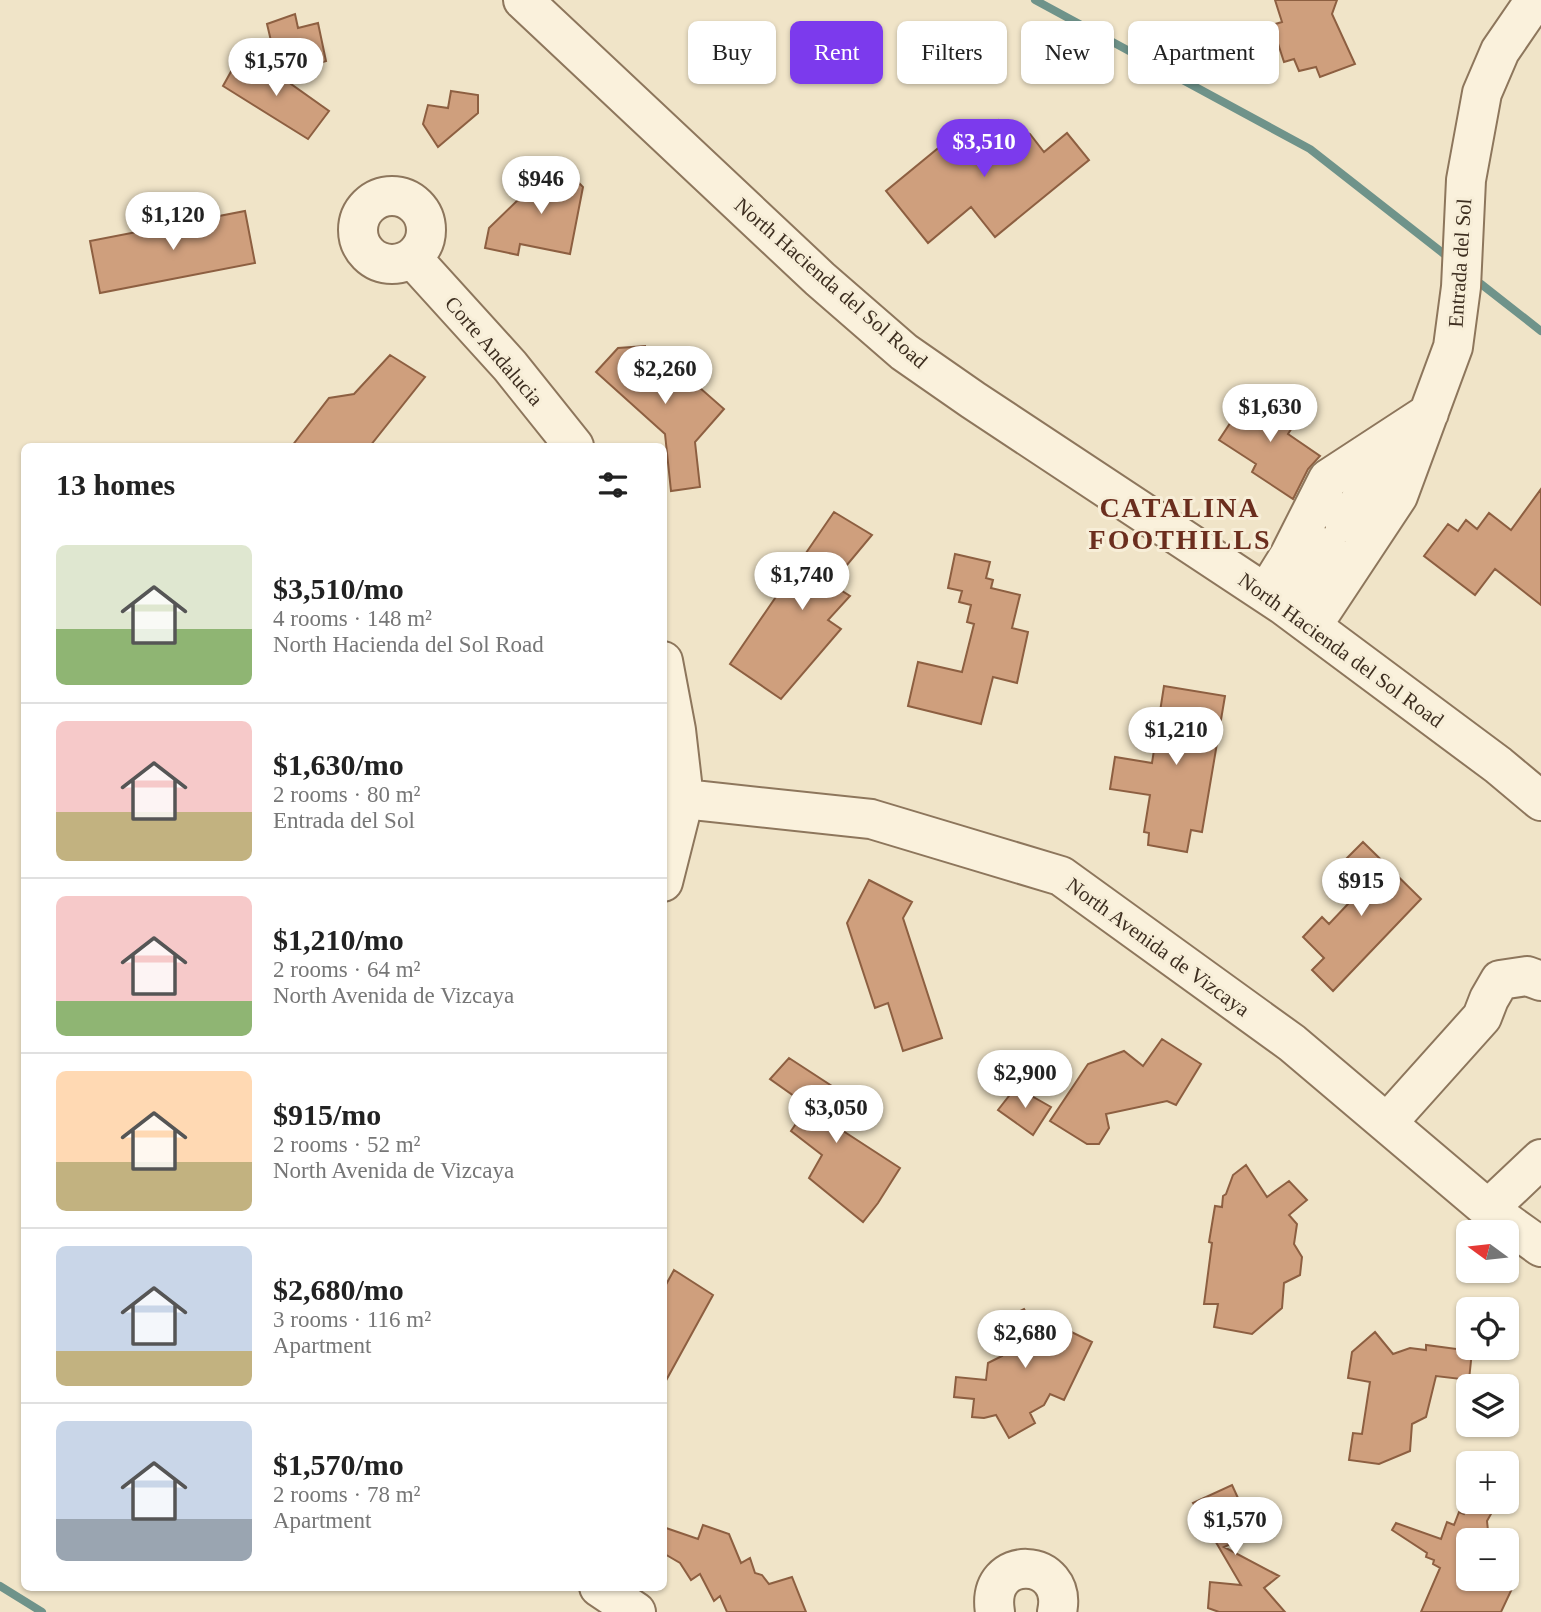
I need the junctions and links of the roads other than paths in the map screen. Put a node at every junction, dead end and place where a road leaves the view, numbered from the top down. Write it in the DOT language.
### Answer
graph roads {
  1 [pos="523,0"];
  2 [pos="1535,0"];
  3 [pos="412,258"];
  4 [pos="1429,413"];
  5 [pos="572,443"];
  6 [pos="1288,609"];
  7 [pos="667,682"];
  8 [pos="684,799"];
  9 [pos="1541,801"];
  10 [pos="667,866"];
  11 [pos="1541,981"];
  12 [pos="1541,1007"];
  13 [pos="1482,1017"];
  14 [pos="1387,1123"];
  15 [pos="1541,1159"];
  16 [pos="1488,1209"];
  17 [pos="1541,1247"];
  18 [pos="605,1591"];
  19 [pos="636,1612"];
  20 [pos="995,1612"];
  21 [pos="1057,1612"];
  1 -- 6 [label="street, North Hacienda del Sol Road"];
  2 -- 4 [label="street, Entrada del Sol"];
  3 -- 5 [label="street, Corte Andalucia"];
  4 -- 6 [label="street"];
  4 -- 6 [label="street, Entrada del Sol"];
  4 -- 6 [label="street"];
  6 -- 9 [label="street, North Hacienda del Sol Road"];
  7 -- 8 [label="street"];
  8 -- 10 [label="street"];
  8 -- 14 [label="street, North Avenida de Vizcaya"];
  11 -- 13 [label="street"];
  12 -- 13 [label="street"];
  13 -- 14 [label="street"];
  14 -- 16 [label="street, North Avenida de Vizcaya"];
  15 -- 16 [label="street"];
  16 -- 17 [label="street, North Avenida de Vizcaya"];
  18 -- 19 [label="street"];
  20 -- 21 [label="street"];
}
